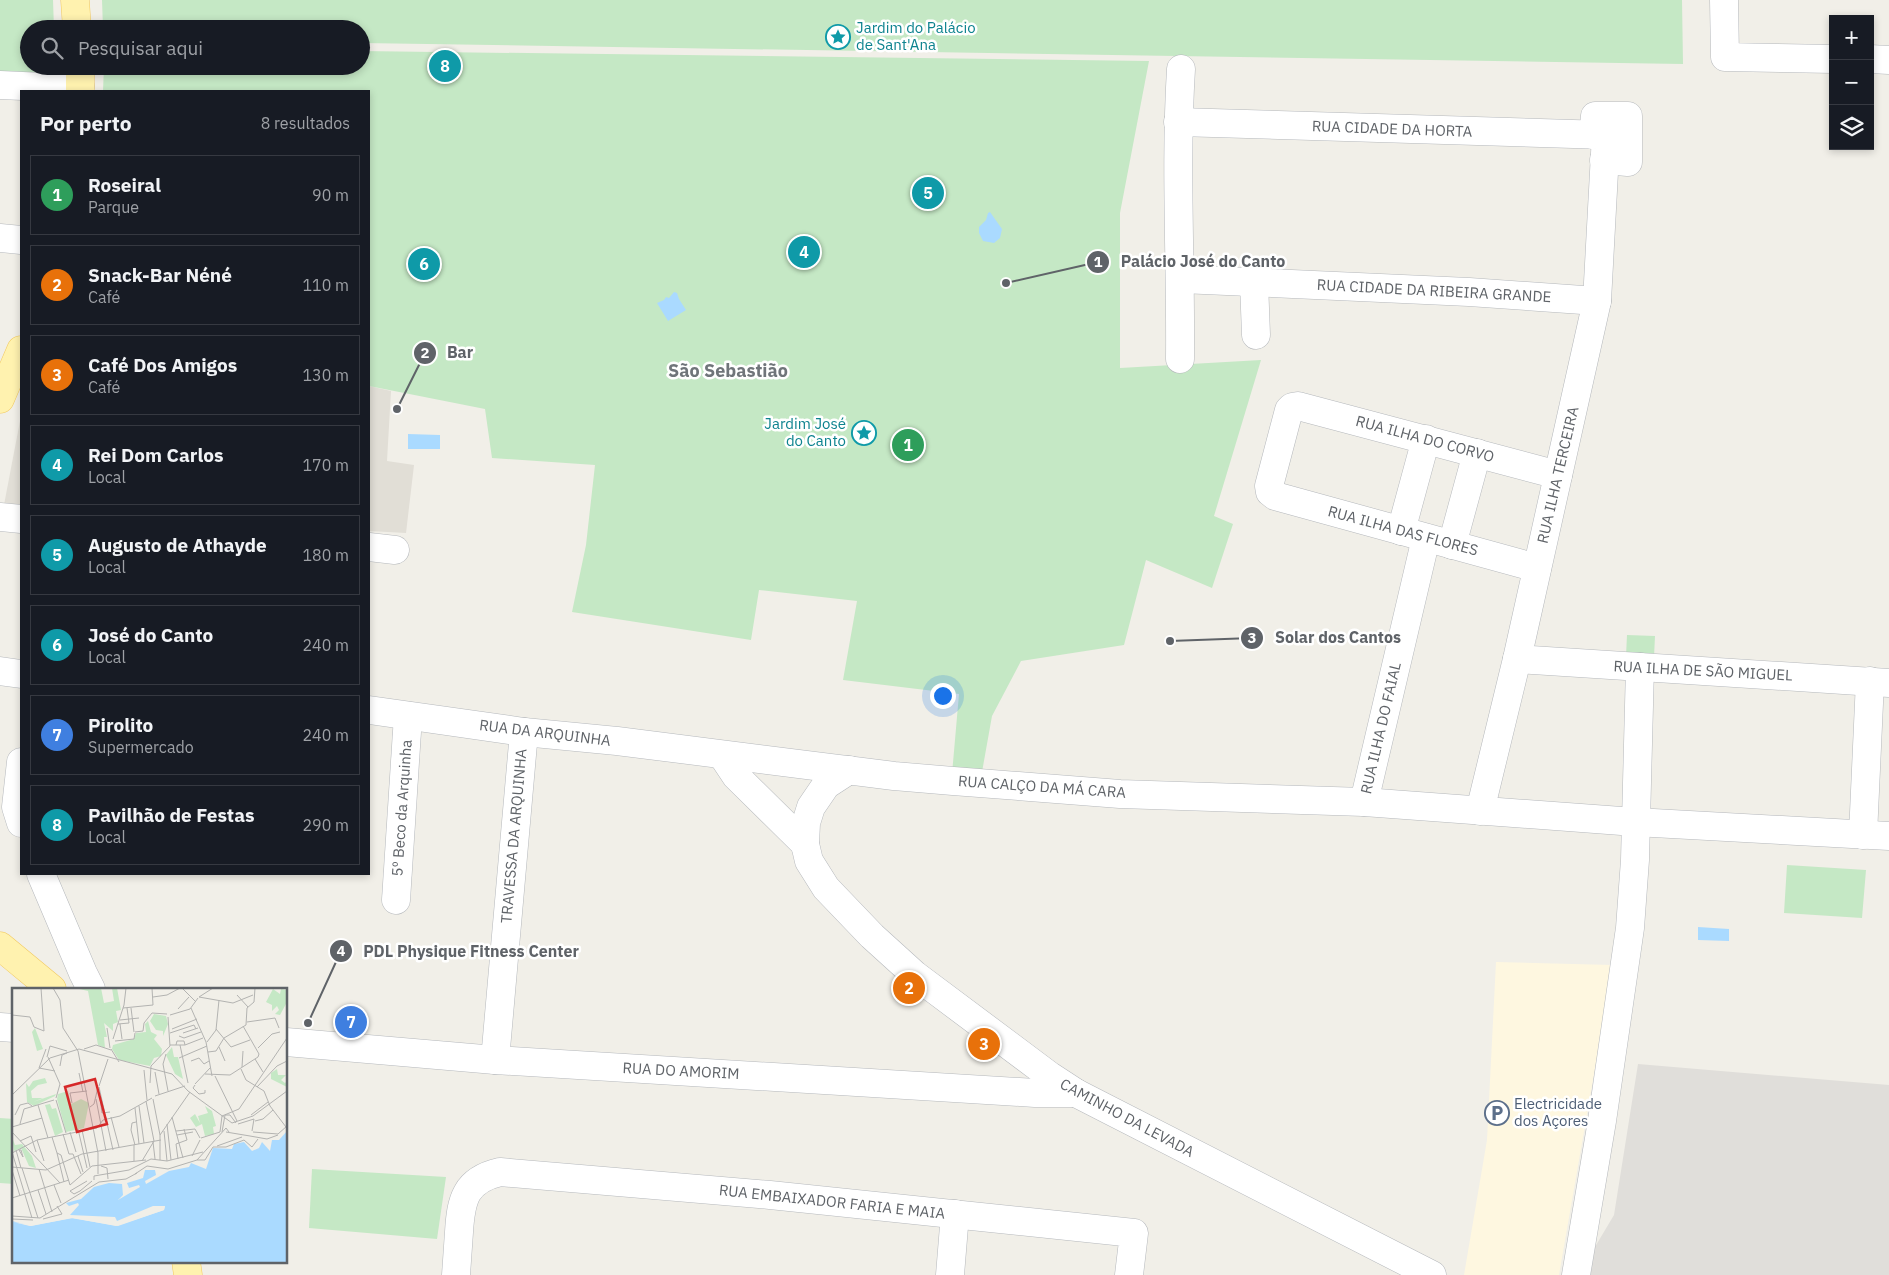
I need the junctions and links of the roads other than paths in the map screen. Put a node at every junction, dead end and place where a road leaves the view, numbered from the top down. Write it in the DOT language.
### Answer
graph roads {
  1 [pos="76,0"];
  2 [pos="1724,0"];
  3 [pos="77,20"];
  4 [pos="1829,59"];
  5 [pos="1874,59"];
  6 [pos="1889,60"];
  7 [pos="1181,69"];
  8 [pos="80,81"];
  9 [pos="0,85"];
  10 [pos="1178,122"];
  11 [pos="1601,144"];
  12 [pos="0,238"];
  13 [pos="20,240"];
  14 [pos="1181,279"];
  15 [pos="1254,282"];
  16 [pos="1597,301"];
  17 [pos="1256,335"];
  18 [pos="20,352"];
  19 [pos="1180,359"];
  20 [pos="0,400"];
  21 [pos="1426,439"];
  22 [pos="1477,453"];
  23 [pos="1558,475"];
  24 [pos="1270,492"];
  25 [pos="0,517"];
  26 [pos="20,518"];
  27 [pos="1426,538"];
  28 [pos="1537,568"];
  29 [pos="1517,659"];
  30 [pos="1640,667"];
  31 [pos="0,671"];
  32 [pos="20,674"];
  33 [pos="1879,682"];
  34 [pos="370,710"];
  35 [pos="408,716"];
  36 [pos="524,732"];
  37 [pos="722,755"];
  38 [pos="849,770"];
  39 [pos="20,771"];
  40 [pos="1364,802"];
  41 [pos="1480,811"];
  42 [pos="20,820"];
  43 [pos="1635,822"];
  44 [pos="1876,836"];
  45 [pos="805,844"];
  46 [pos="41,875"];
  47 [pos="396,900"];
  48 [pos="0,946"];
  49 [pos="80,984"];
  50 [pos="51,988"];
  51 [pos="288,1042"];
  52 [pos="495,1060"];
  53 [pos="1076,1093"];
  54 [pos="955,1214"];
  55 [pos="186,1262"];
  56 [pos="188,1275"];
  57 [pos="456,1275"];
  58 [pos="950,1275"];
  59 [pos="1129,1275"];
  60 [pos="1432,1275"];
  61 [pos="1576,1275"];
  1 -- 3 [label="main road"];
  2 -- 4 [label="street"];
  5 -- 6 [label="street"];
  7 -- 10 [label="street"];
  8 -- 9 [label="street"];
  10 -- 11 [label="street, RUA CIDADE DA HORTA"];
  10 -- 14 [label="street"];
  11 -- 16 [label="street, RUA ILHA TERCEIRA"];
  12 -- 13 [label="street"];
  14 -- 15 [label="street, RUA CIDADE DA RIBEIRA GRANDE"];
  14 -- 19 [label="street"];
  15 -- 16 [label="street, RUA CIDADE DA RIBEIRA GRANDE"];
  15 -- 17 [label="street"];
  16 -- 23 [label="street, RUA ILHA TERCEIRA"];
  18 -- 20 [label="main road"];
  21 -- 22 [label="street, RUA ILHA DO CORVO"];
  21 -- 24 [label="street, RUA ILHA DO CORVO"];
  21 -- 27 [label="street"];
  22 -- 23 [label="street, RUA ILHA DO CORVO"];
  22 -- 27 [label="street"];
  23 -- 28 [label="street, RUA ILHA TERCEIRA"];
  24 -- 27 [label="street, RUA ILHA DAS FLORES"];
  25 -- 26 [label="street"];
  27 -- 28 [label="street, RUA ILHA DAS FLORES"];
  27 -- 40 [label="street, RUA ILHA DO FAIAL"];
  28 -- 29 [label="street, RUA ILHA TERCEIRA"];
  29 -- 30 [label="street, RUA ILHA DE SÃO MIGUEL"];
  29 -- 41 [label="street, RUA ILHA TERCEIRA"];
  30 -- 33 [label="street, RUA ILHA DE SÃO MIGUEL"];
  30 -- 43 [label="street"];
  31 -- 32 [label="street"];
  33 -- 44 [label="street"];
  34 -- 35 [label="street, RUA DA ARQUINHA"];
  35 -- 36 [label="street, RUA DA ARQUINHA"];
  35 -- 47 [label="street, 5º Beco da Arquinha"];
  36 -- 37 [label="street, RUA DA ARQUINHA"];
  36 -- 52 [label="street, TRAVESSA DA ARQUINHA"];
  37 -- 38 [label="street, RUA CALÇO DA MÁ CARA"];
  37 -- 45 [label="street"];
  38 -- 40 [label="street, RUA CALÇO DA MÁ CARA"];
  38 -- 45 [label="street, CAMINHO DA LEVADA"];
  39 -- 42 [label="street"];
  40 -- 41 [label="street, RUA CALÇO DA MÁ CARA"];
  41 -- 43 [label="street, RUA CALÇO DA MÁ CARA"];
  43 -- 44 [label="street, RUA CALÇO DA MÁ CARA"];
  43 -- 61 [label="street"];
  45 -- 53 [label="street, CAMINHO DA LEVADA"];
  46 -- 49 [label="street"];
  48 -- 50 [label="main road"];
  51 -- 52 [label="street, RUA DO AMORIM"];
  52 -- 53 [label="street, RUA DO AMORIM"];
  53 -- 60 [label="street, CAMINHO DA LEVADA"];
  54 -- 57 [label="street, RUA EMBAIXADOR FARIA E MAIA"];
  54 -- 58 [label="street"];
  54 -- 59 [label="street, RUA EMBAIXADOR FARIA E MAIA"];
  55 -- 56 [label="main road"];
}
